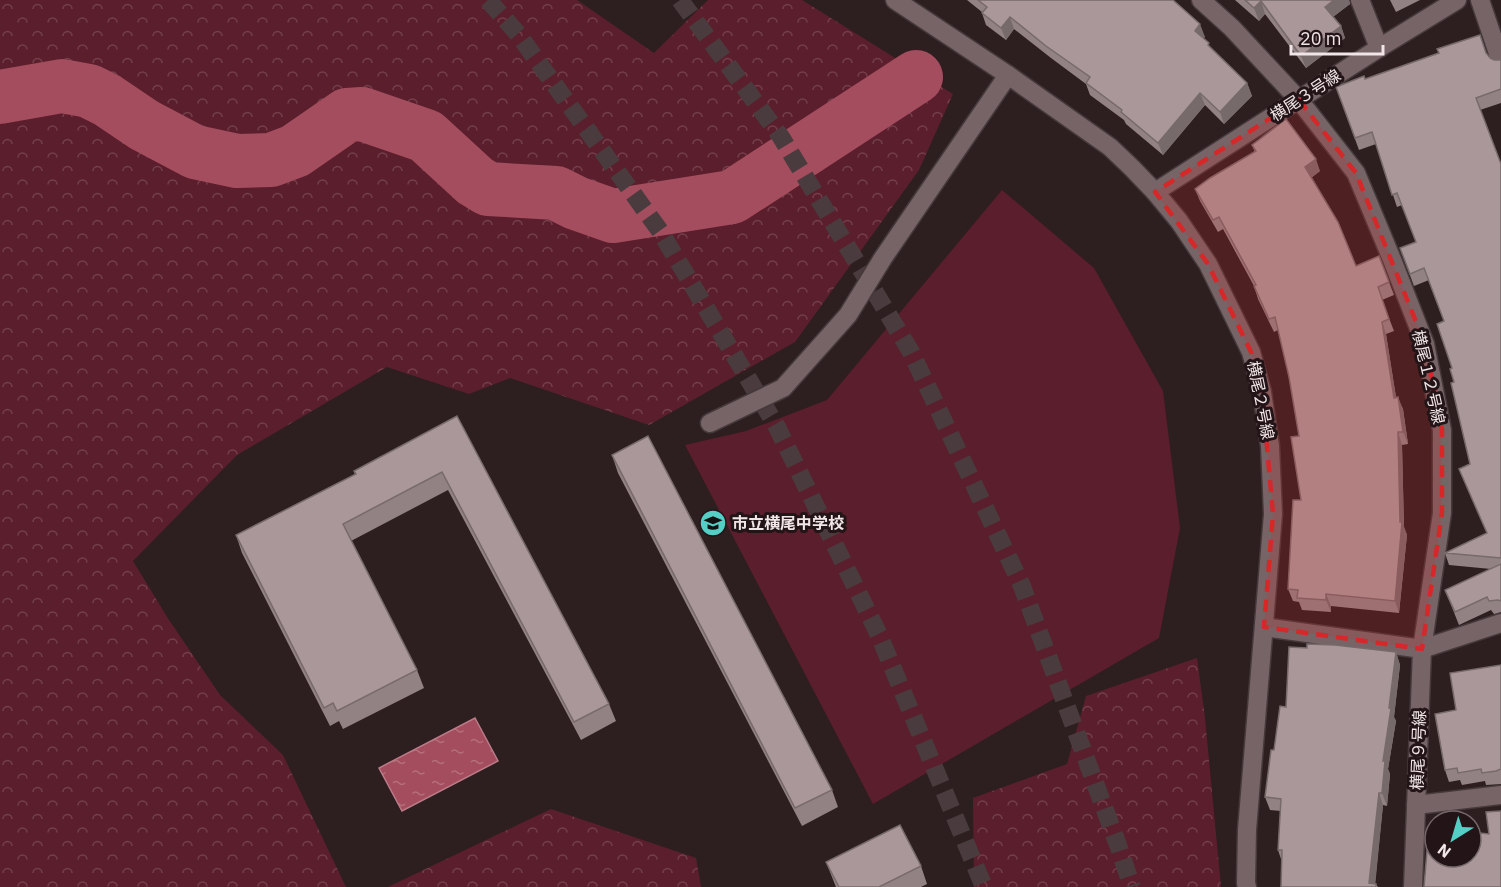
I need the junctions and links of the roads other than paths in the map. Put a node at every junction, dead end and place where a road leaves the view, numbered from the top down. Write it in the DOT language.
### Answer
graph roads {
  1 [pos="895,0"];
  2 [pos="1201,0"];
  3 [pos="1360,0"];
  4 [pos="1457,0"];
  5 [pos="1480,0"];
  6 [pos="1379,48"];
  7 [pos="1501,62"];
  8 [pos="1008,75"];
  9 [pos="1299,100"];
  10 [pos="1155,192"];
  11 [pos="710,423"];
  12 [pos="1501,623"];
  13 [pos="1264,627"];
  14 [pos="1422,649"];
  15 [pos="1501,795"];
  16 [pos="1416,805"];
  17 [pos="1247,887"];
  18 [pos="1413,887"];
  1 -- 8 [label="street, 横尾２号線"];
  2 -- 9 [label="street, 横尾１２号線"];
  3 -- 6 [label="street"];
  4 -- 6 [label="street, 横尾３号線"];
  5 -- 7 [label="street"];
  6 -- 9 [label="street, 横尾３号線"];
  8 -- 10 [label="street, 横尾２号線"];
  8 -- 11 [label="street"];
  9 -- 10 [label="street, 横尾３号線"];
  9 -- 14 [label="street, 横尾１２号線"];
  10 -- 13 [label="street, 横尾２号線"];
  12 -- 14 [label="street"];
  13 -- 14 [label="street"];
  13 -- 17 [label="street, 横尾２号線"];
  14 -- 16 [label="street, 横尾９号線"];
  15 -- 16 [label="street"];
  16 -- 18 [label="street, 横尾９号線"];
}
